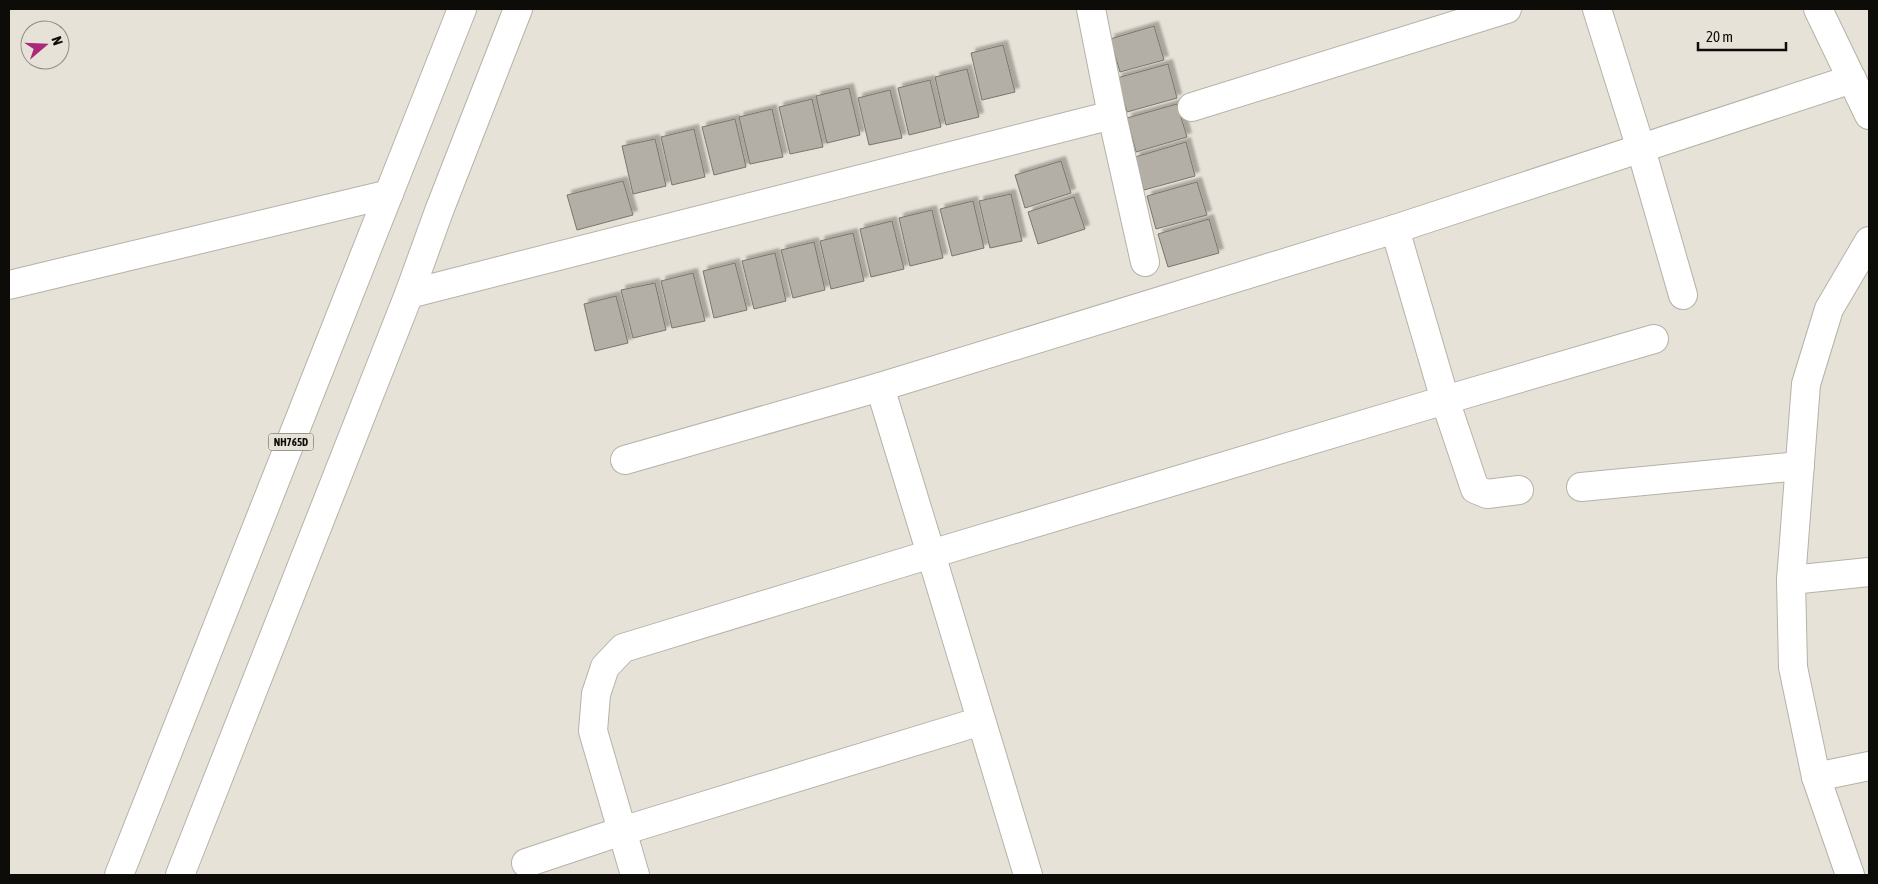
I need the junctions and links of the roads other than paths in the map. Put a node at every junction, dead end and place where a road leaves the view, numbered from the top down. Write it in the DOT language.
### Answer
graph roads {
  1 [pos="462,9"];
  2 [pos="518,9"];
  3 [pos="1090,9"];
  4 [pos="1507,9"];
  5 [pos="1598,9"];
  6 [pos="1818,9"];
  7 [pos="1852,79"];
  8 [pos="1192,107"];
  9 [pos="1112,115"];
  10 [pos="1869,116"];
  11 [pos="1641,148"];
  12 [pos="389,194"];
  13 [pos="1395,229"];
  14 [pos="1869,241"];
  15 [pos="1145,262"];
  16 [pos="9,285"];
  17 [pos="409,294"];
  18 [pos="1683,295"];
  19 [pos="1654,339"];
  20 [pos="880,387"];
  21 [pos="1445,400"];
  22 [pos="625,460"];
  23 [pos="1800,466"];
  24 [pos="1582,486"];
  25 [pos="1519,490"];
  26 [pos="931,554"];
  27 [pos="1869,572"];
  28 [pos="1791,580"];
  29 [pos="981,721"];
  30 [pos="1869,766"];
  31 [pos="1816,776"];
  32 [pos="622,831"];
  33 [pos="526,862"];
  34 [pos="119,875"];
  35 [pos="180,875"];
  36 [pos="635,875"];
  37 [pos="1028,875"];
  38 [pos="1850,875"];
  1 -- 12 [label="main road, NH765D"];
  2 -- 17 [label="main road"];
  3 -- 9 [label="main road"];
  4 -- 8 [label="main road"];
  5 -- 11 [label="main road"];
  6 -- 7 [label="main road"];
  7 -- 10 [label="main road"];
  7 -- 11 [label="main road"];
  9 -- 15 [label="main road"];
  9 -- 17 [label="main road"];
  11 -- 13 [label="main road"];
  11 -- 18 [label="main road"];
  12 -- 16 [label="main road"];
  12 -- 34 [label="main road, NH765D"];
  13 -- 20 [label="main road"];
  13 -- 21 [label="main road"];
  14 -- 23 [label="main road"];
  17 -- 35 [label="main road"];
  19 -- 21 [label="main road"];
  20 -- 22 [label="main road"];
  20 -- 26 [label="main road"];
  21 -- 25 [label="main road"];
  21 -- 26 [label="main road"];
  23 -- 24 [label="main road"];
  23 -- 28 [label="main road"];
  26 -- 29 [label="main road"];
  26 -- 32 [label="main road"];
  27 -- 28 [label="main road"];
  28 -- 31 [label="main road"];
  29 -- 32 [label="main road"];
  29 -- 37 [label="main road"];
  30 -- 31 [label="main road"];
  31 -- 38 [label="main road"];
  32 -- 33 [label="main road"];
  32 -- 36 [label="main road"];
}
